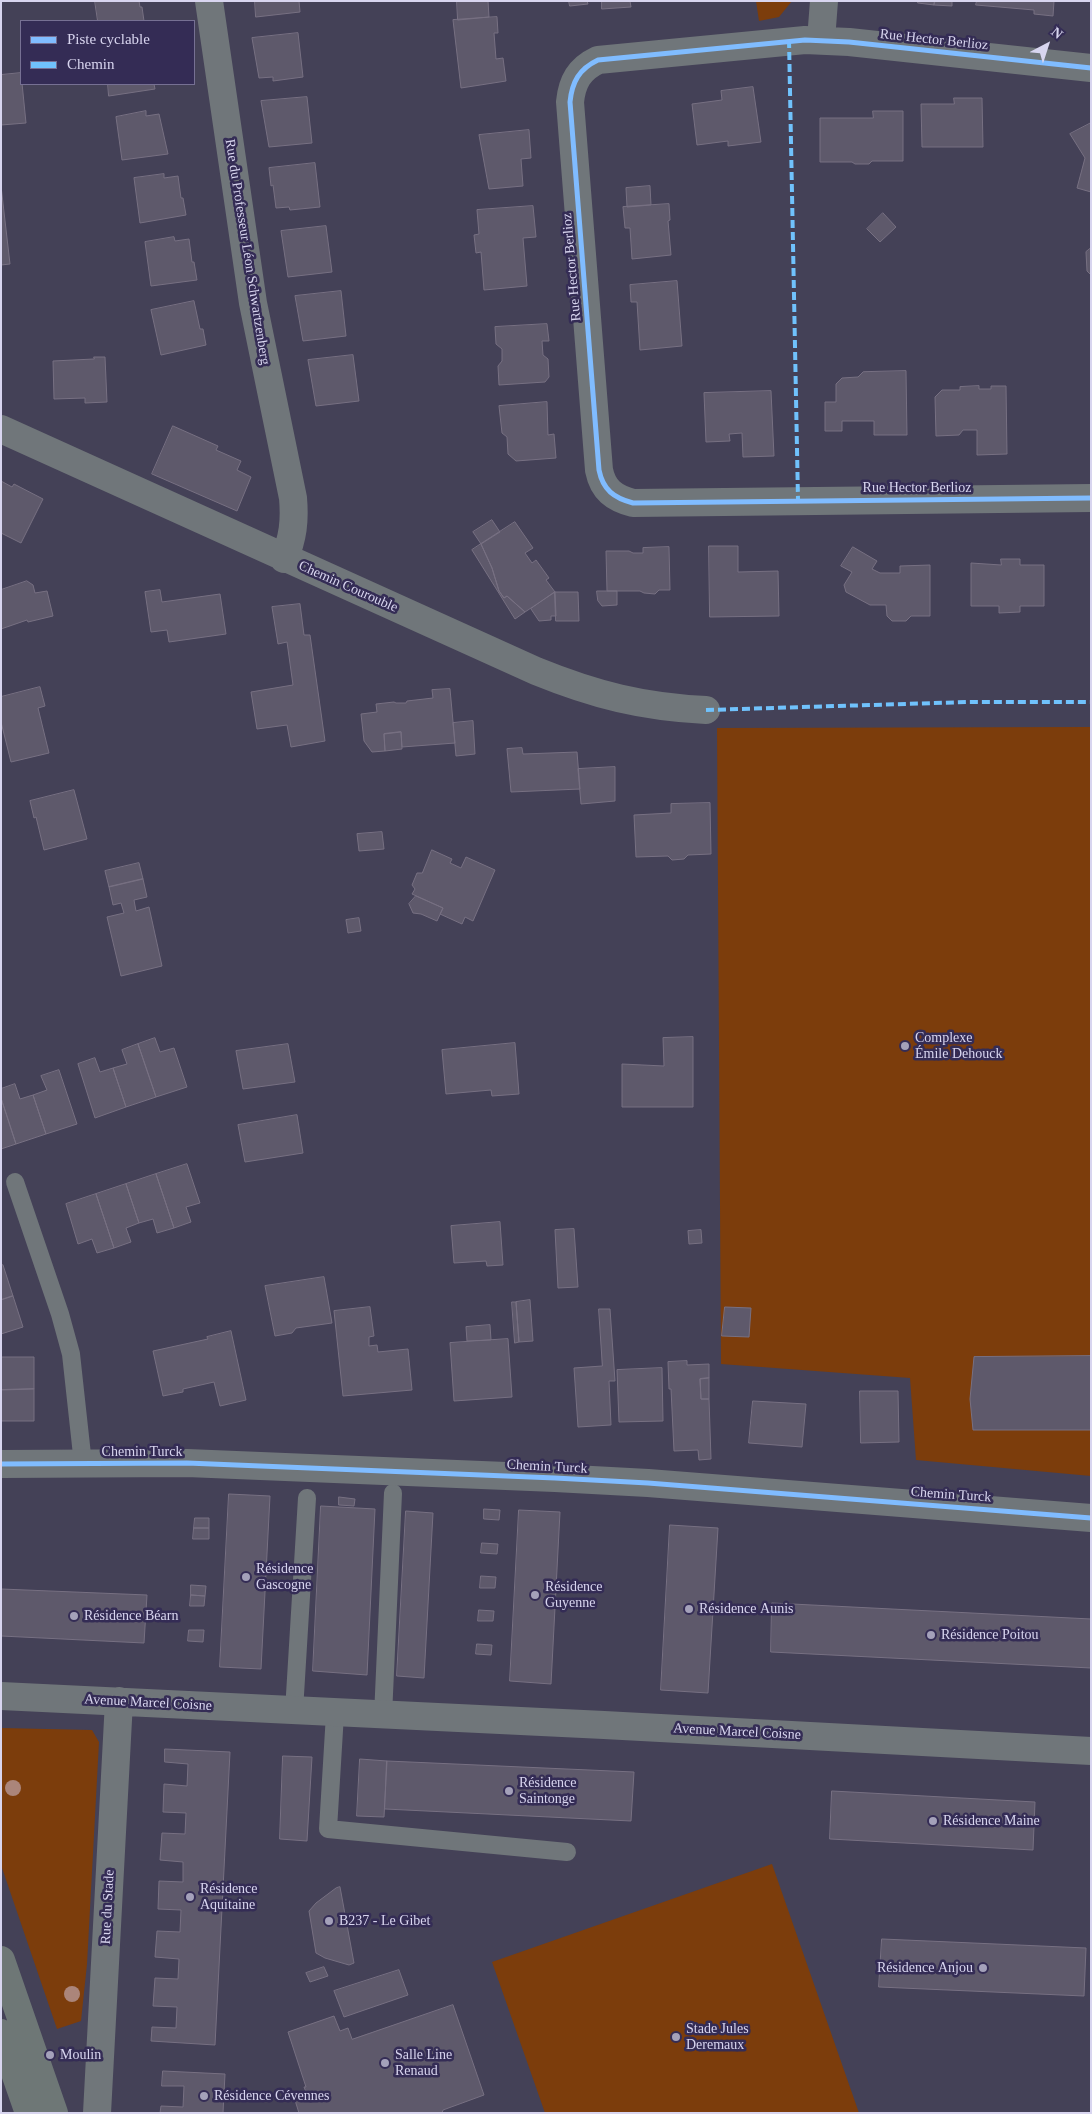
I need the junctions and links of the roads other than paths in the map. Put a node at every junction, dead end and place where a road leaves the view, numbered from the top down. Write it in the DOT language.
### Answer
graph roads {
  1 [pos="209,1"];
  2 [pos="824,1"];
  3 [pos="822,40"];
  4 [pos="1091,68"];
  5 [pos="1,429"];
  6 [pos="1091,498"];
  7 [pos="284,559"];
  8 [pos="706,710"];
  9 [pos="15,1182"];
  10 [pos="1,1464"];
  11 [pos="83,1464"];
  12 [pos="393,1493"];
  13 [pos="307,1498"];
  14 [pos="1091,1518"];
  15 [pos="1,1696"];
  16 [pos="119,1701"];
  17 [pos="294,1711"];
  18 [pos="335,1714"];
  19 [pos="384,1716"];
  20 [pos="1091,1751"];
  21 [pos="567,1852"];
  22 [pos="1,1960"];
  23 [pos="1,2033"];
  24 [pos="30,2113"];
  25 [pos="54,2113"];
  26 [pos="98,2113"];
  1 -- 7 [label="street, Rue du Professeur Léon Schwartzenberg"];
  2 -- 3 [label="street"];
  3 -- 4 [label="street, Rue Hector Berlioz"];
  3 -- 6 [label="street, Rue Hector Berlioz"];
  5 -- 7 [label="street, Chemin Courouble"];
  7 -- 8 [label="street, Chemin Courouble"];
  9 -- 11 [label="lane"];
  10 -- 11 [label="street, Chemin Turck"];
  11 -- 14 [label="street, Chemin Turck"];
  12 -- 19 [label="lane"];
  13 -- 17 [label="lane"];
  15 -- 16 [label="street, Avenue Marcel Coisne"];
  16 -- 17 [label="street, Avenue Marcel Coisne"];
  16 -- 26 [label="street, Rue du Stade"];
  17 -- 18 [label="street, Avenue Marcel Coisne"];
  18 -- 19 [label="street, Avenue Marcel Coisne"];
  18 -- 21 [label="lane"];
  19 -- 20 [label="street, Avenue Marcel Coisne"];
  22 -- 25 [label="main road"];
  23 -- 24 [label="main road"];
}
